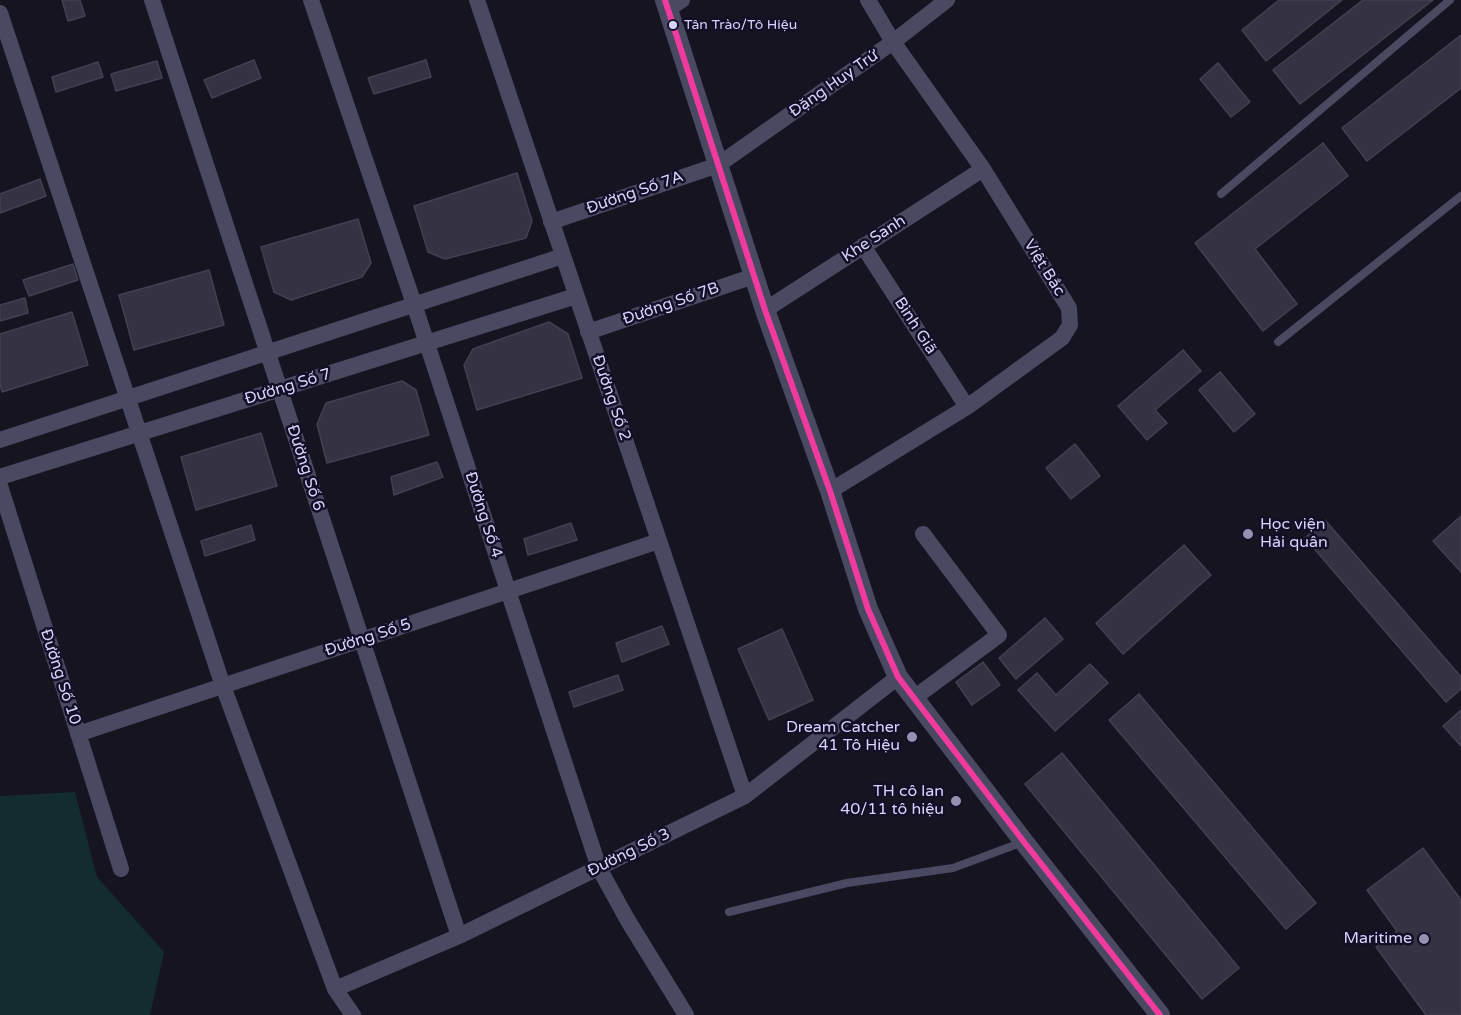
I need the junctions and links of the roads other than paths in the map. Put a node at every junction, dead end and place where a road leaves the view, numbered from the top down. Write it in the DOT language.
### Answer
graph roads {
  1 [pos="152,0"];
  2 [pos="311,0"];
  3 [pos="477,0"];
  4 [pos="868,0"];
  5 [pos="947,0"];
  6 [pos="1450,0"];
  7 [pos="672,3"];
  8 [pos="0,13"];
  9 [pos="893,42"];
  10 [pos="718,165"];
  11 [pos="982,169"];
  12 [pos="1221,194"];
  13 [pos="1461,196"];
  14 [pos="551,222"];
  15 [pos="863,246"];
  16 [pos="562,255"];
  17 [pos="754,276"];
  18 [pos="576,296"];
  19 [pos="414,304"];
  20 [pos="765,310"];
  21 [pos="588,332"];
  22 [pos="1278,342"];
  23 [pos="427,343"];
  24 [pos="267,352"];
  25 [pos="280,389"];
  26 [pos="128,398"];
  27 [pos="967,407"];
  28 [pos="140,434"];
  29 [pos="0,440"];
  30 [pos="0,477"];
  31 [pos="0,486"];
  32 [pos="830,491"];
  33 [pos="923,534"];
  34 [pos="659,541"];
  35 [pos="508,591"];
  36 [pos="362,640"];
  37 [pos="898,677"];
  38 [pos="224,686"];
  39 [pos="914,698"];
  40 [pos="78,734"];
  41 [pos="745,796"];
  42 [pos="1023,842"];
  43 [pos="599,868"];
  44 [pos="121,869"];
  45 [pos="729,912"];
  46 [pos="459,936"];
  47 [pos="335,989"];
  48 [pos="353,1015"];
  49 [pos="686,1015"];
  50 [pos="1160,1015"];
  1 -- 24 [label="street, Đường Số 6"];
  2 -- 19 [label="street, Đường Số 4"];
  3 -- 14 [label="street, Đường Số 2"];
  4 -- 9 [label="street, Việt Bắc"];
  5 -- 9 [label="street, Đặng Huy Trứ"];
  6 -- 12 [label="lane"];
  7 -- 10 [label="street"];
  8 -- 26 [label="street"];
  9 -- 10 [label="street, Đặng Huy Trứ"];
  9 -- 11 [label="street, Việt Bắc"];
  10 -- 14 [label="street, Đường Số 7A"];
  10 -- 17 [label="street"];
  11 -- 15 [label="street, Khe Sanh"];
  11 -- 27 [label="street, Việt Bắc"];
  13 -- 22 [label="lane"];
  14 -- 16 [label="street, Đường Số 2"];
  15 -- 20 [label="street, Khe Sanh"];
  15 -- 27 [label="street, Bình Giã"];
  16 -- 18 [label="street, Đường Số 2"];
  16 -- 19 [label="street"];
  17 -- 20 [label="street"];
  17 -- 21 [label="street, Đường Số 7B"];
  18 -- 21 [label="street, Đường Số 2"];
  18 -- 23 [label="street, Đường Số 7"];
  19 -- 23 [label="street, Đường Số 4"];
  19 -- 24 [label="street"];
  20 -- 32 [label="street"];
  21 -- 34 [label="street, Đường Số 2"];
  23 -- 25 [label="street, Đường Số 7"];
  23 -- 35 [label="street, Đường Số 4"];
  24 -- 25 [label="street, Đường Số 6"];
  24 -- 26 [label="street"];
  25 -- 28 [label="street, Đường Số 7"];
  25 -- 36 [label="street, Đường Số 6"];
  26 -- 28 [label="street"];
  26 -- 29 [label="street"];
  27 -- 32 [label="street, Việt Bắc"];
  28 -- 30 [label="street, Đường Số 7"];
  28 -- 38 [label="street"];
  31 -- 40 [label="street, Đường Số 10"];
  32 -- 37 [label="street"];
  33 -- 39 [label="street"];
  34 -- 35 [label="street, Đường Số 5"];
  34 -- 41 [label="street, Đường Số 2"];
  35 -- 36 [label="street, Đường Số 5"];
  35 -- 43 [label="street, Đường Số 4"];
  36 -- 38 [label="street, Đường Số 5"];
  36 -- 46 [label="street, Đường Số 6"];
  37 -- 39 [label="street"];
  37 -- 41 [label="street, Đường Số 3"];
  38 -- 40 [label="street, Đường Số 5"];
  38 -- 47 [label="street"];
  39 -- 42 [label="street"];
  40 -- 44 [label="street, Đường Số 10"];
  41 -- 43 [label="street, Đường Số 3"];
  42 -- 45 [label="lane"];
  42 -- 50 [label="street"];
  43 -- 46 [label="street, Đường Số 3"];
  43 -- 49 [label="street, Đường Số 4"];
  46 -- 47 [label="street, Đường Số 3"];
  47 -- 48 [label="street"];
}
